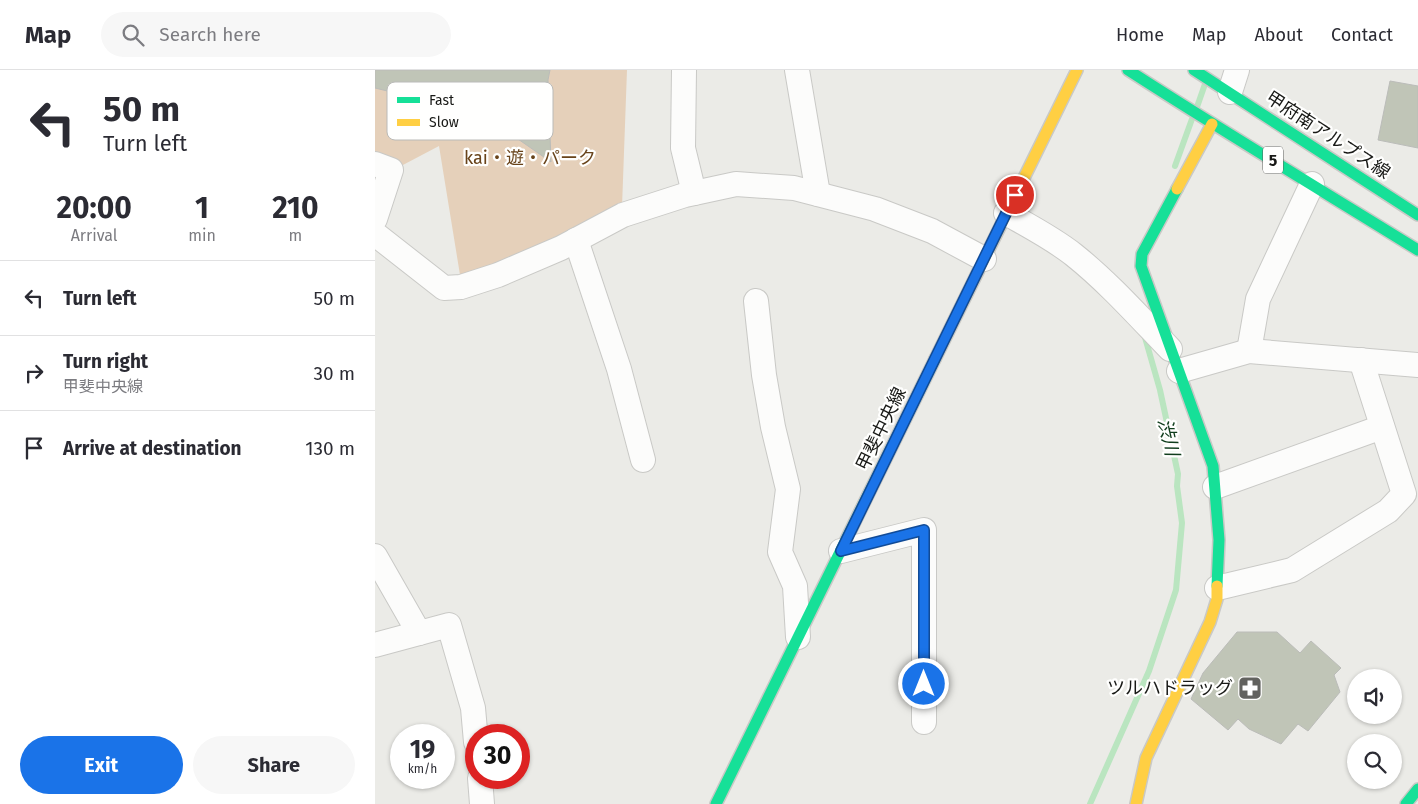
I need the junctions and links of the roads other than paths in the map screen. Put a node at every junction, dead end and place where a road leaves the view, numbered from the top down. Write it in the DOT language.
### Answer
graph roads {
  1 [pos="684,70"];
  2 [pos="797,70"];
  3 [pos="1077,70"];
  4 [pos="1128,70"];
  5 [pos="1193,70"];
  6 [pos="1233,81"];
  7 [pos="1212,124"];
  8 [pos="375,164"];
  9 [pos="1312,184"];
  10 [pos="694,193"];
  11 [pos="818,194"];
  12 [pos="1006,213"];
  13 [pos="1418,214"];
  14 [pos="375,219"];
  15 [pos="375,234"];
  16 [pos="576,240"];
  17 [pos="1418,250"];
  18 [pos="984,259"];
  19 [pos="756,301"];
  20 [pos="1249,351"];
  21 [pos="1175,360"];
  22 [pos="1361,360"];
  23 [pos="1418,365"];
  24 [pos="1382,427"];
  25 [pos="643,460"];
  26 [pos="1215,487"];
  27 [pos="841,551"];
  28 [pos="375,556"];
  29 [pos="1217,588"];
  30 [pos="419,633"];
  31 [pos="798,637"];
  32 [pos="375,645"];
  33 [pos="924,722"];
  34 [pos="474,724"];
  35 [pos="481,789"];
  36 [pos="1418,790"];
  37 [pos="482,804"];
  38 [pos="716,804"];
  39 [pos="1136,804"];
  40 [pos="1406,804"];
  1 -- 10 [label="street"];
  2 -- 11 [label="street"];
  3 -- 12 [label="main road, 甲斐中央線"];
  4 -- 7 [label="main road, 5"];
  5 -- 6 [label="main road, 甲府南アルプス線 / 5"];
  6 -- 13 [label="main road, 甲府南アルプス線 / 5"];
  7 -- 9 [label="main road, 5"];
  7 -- 21 [label="main road"];
  8 -- 14 [label="street"];
  9 -- 17 [label="main road, 5"];
  9 -- 20 [label="street"];
  10 -- 11 [label="street"];
  10 -- 16 [label="street"];
  11 -- 18 [label="street"];
  12 -- 18 [label="main road, 甲斐中央線"];
  12 -- 21 [label="street"];
  15 -- 16 [label="street"];
  16 -- 25 [label="street"];
  18 -- 27 [label="main road, 甲斐中央線"];
  19 -- 31 [label="street"];
  20 -- 21 [label="street"];
  20 -- 22 [label="street"];
  21 -- 26 [label="main road"];
  22 -- 23 [label="street"];
  22 -- 24 [label="street"];
  24 -- 26 [label="street"];
  24 -- 29 [label="street"];
  26 -- 29 [label="main road"];
  27 -- 31 [label="main road, 甲斐中央線"];
  27 -- 33 [label="street"];
  28 -- 30 [label="street"];
  29 -- 39 [label="main road"];
  30 -- 32 [label="street"];
  30 -- 34 [label="street"];
  31 -- 38 [label="main road, 甲斐中央線"];
  35 -- 37 [label="street"];
  36 -- 40 [label="main road"];
}
